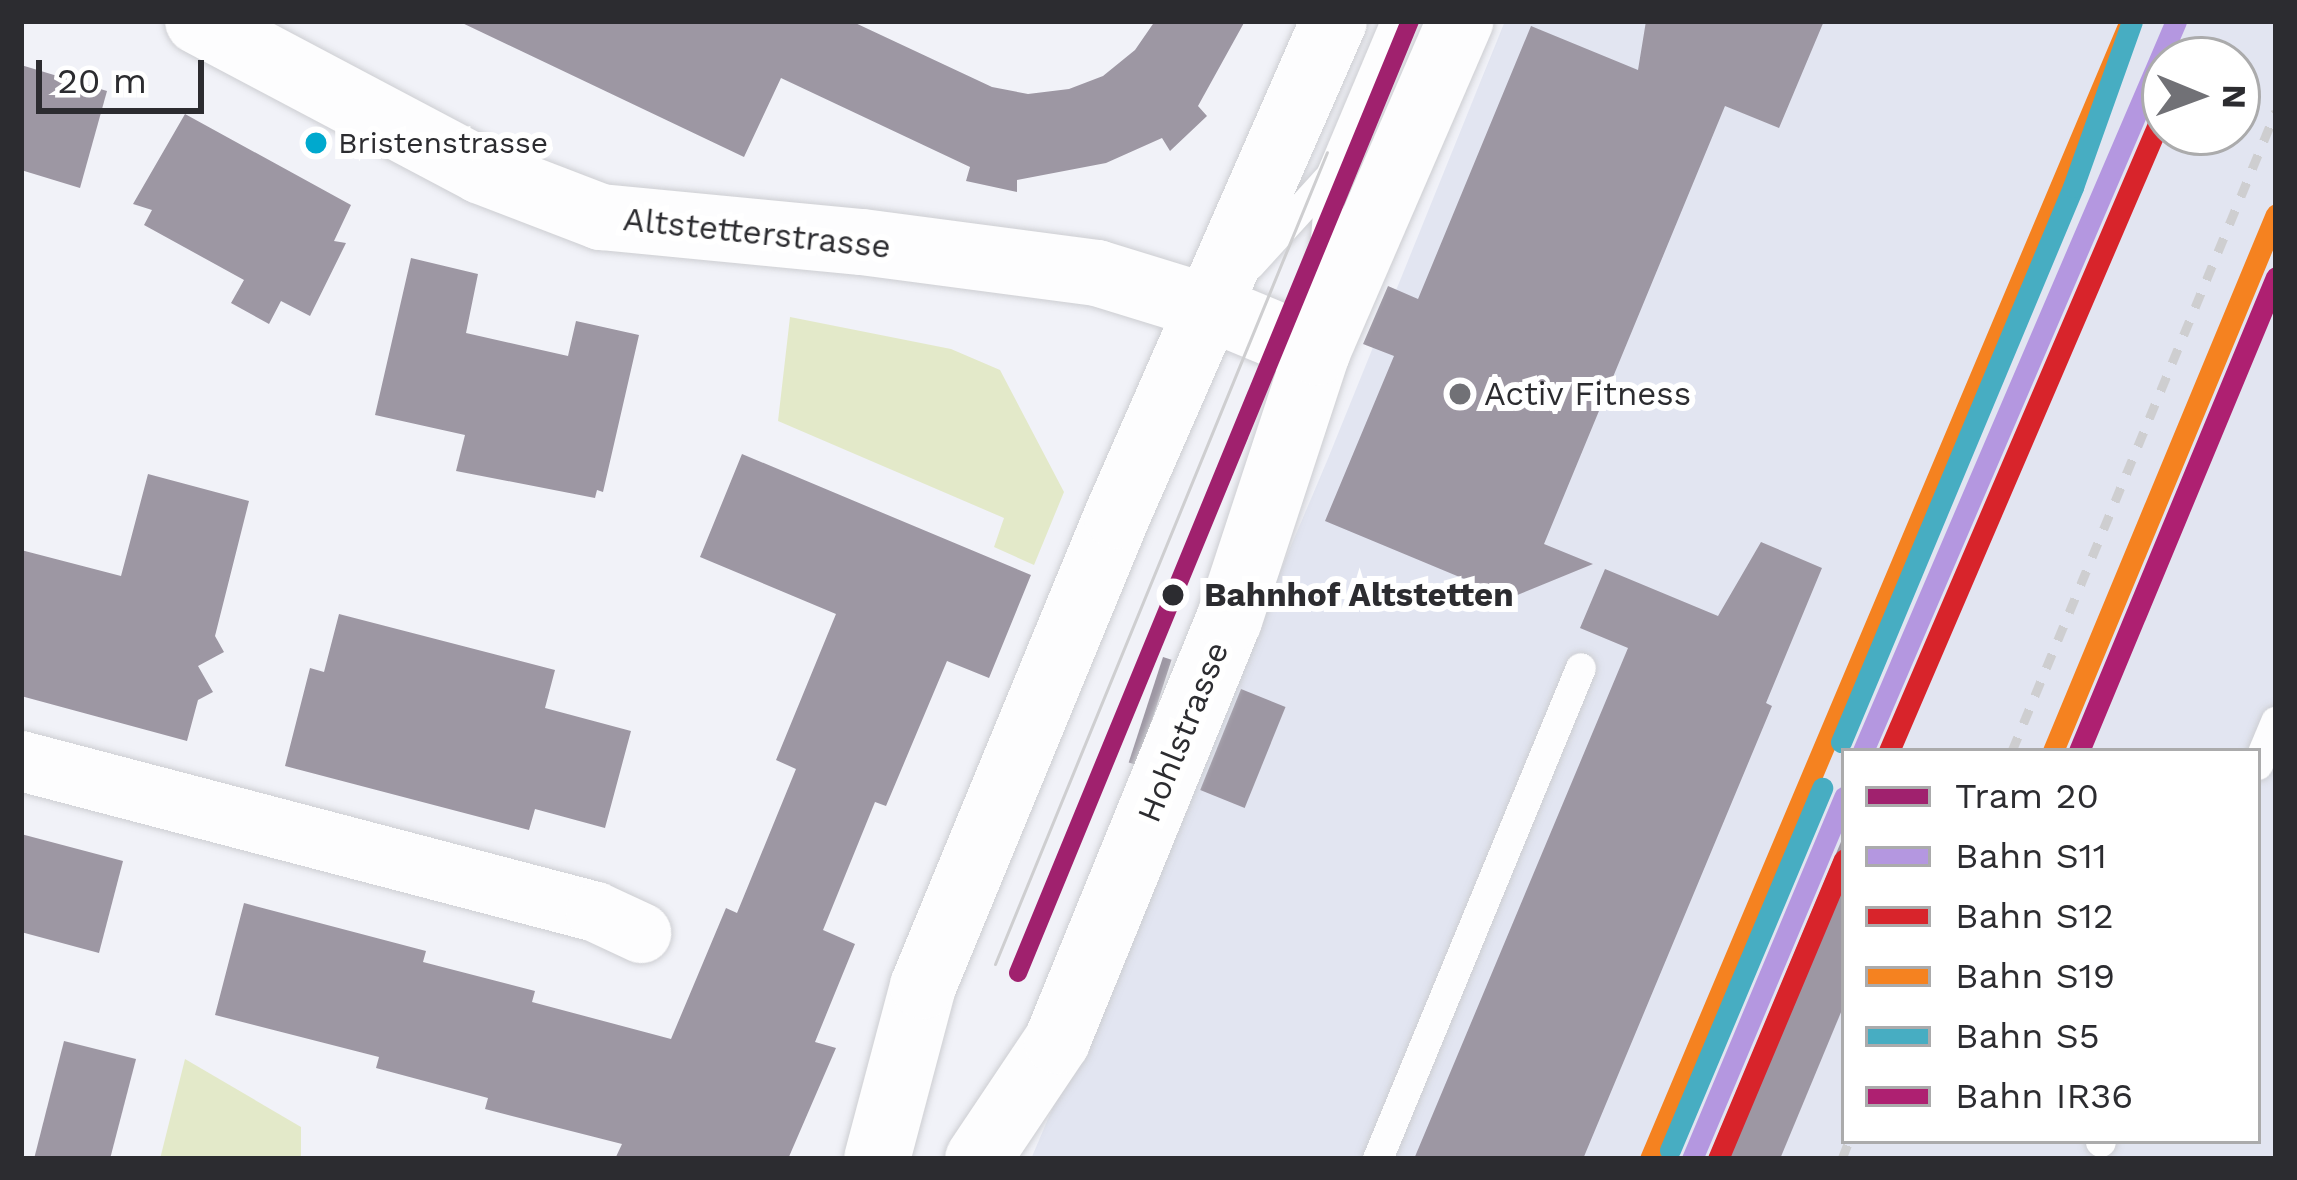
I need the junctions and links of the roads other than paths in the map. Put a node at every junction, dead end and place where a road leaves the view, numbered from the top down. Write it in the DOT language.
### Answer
graph roads {
  1 [pos="198,21"];
  2 [pos="1334,21"];
  3 [pos="1396,21"];
  4 [pos="1460,21"];
  5 [pos="1331,176"];
  6 [pos="1211,308"];
  7 [pos="1317,352"];
  8 [pos="1581,668"];
  9 [pos="2276,722"];
  10 [pos="2261,758"];
  11 [pos="21,761"];
  12 [pos="641,933"];
  13 [pos="877,1159"];
  14 [pos="978,1159"];
  15 [pos="1378,1159"];
  1 -- 6 [label="street, Altstetterstrasse"];
  2 -- 6 [label="street"];
  3 -- 5 [label="lane"];
  4 -- 7 [label="street, Hohlstrasse"];
  5 -- 6 [label="lane"];
  5 -- 7 [label="lane"];
  6 -- 7 [label="street, Altstetterstrasse"];
  6 -- 13 [label="street"];
  7 -- 14 [label="street, Hohlstrasse"];
  8 -- 15 [label="lane"];
  9 -- 10 [label="lane"];
  11 -- 12 [label="street"];
}
